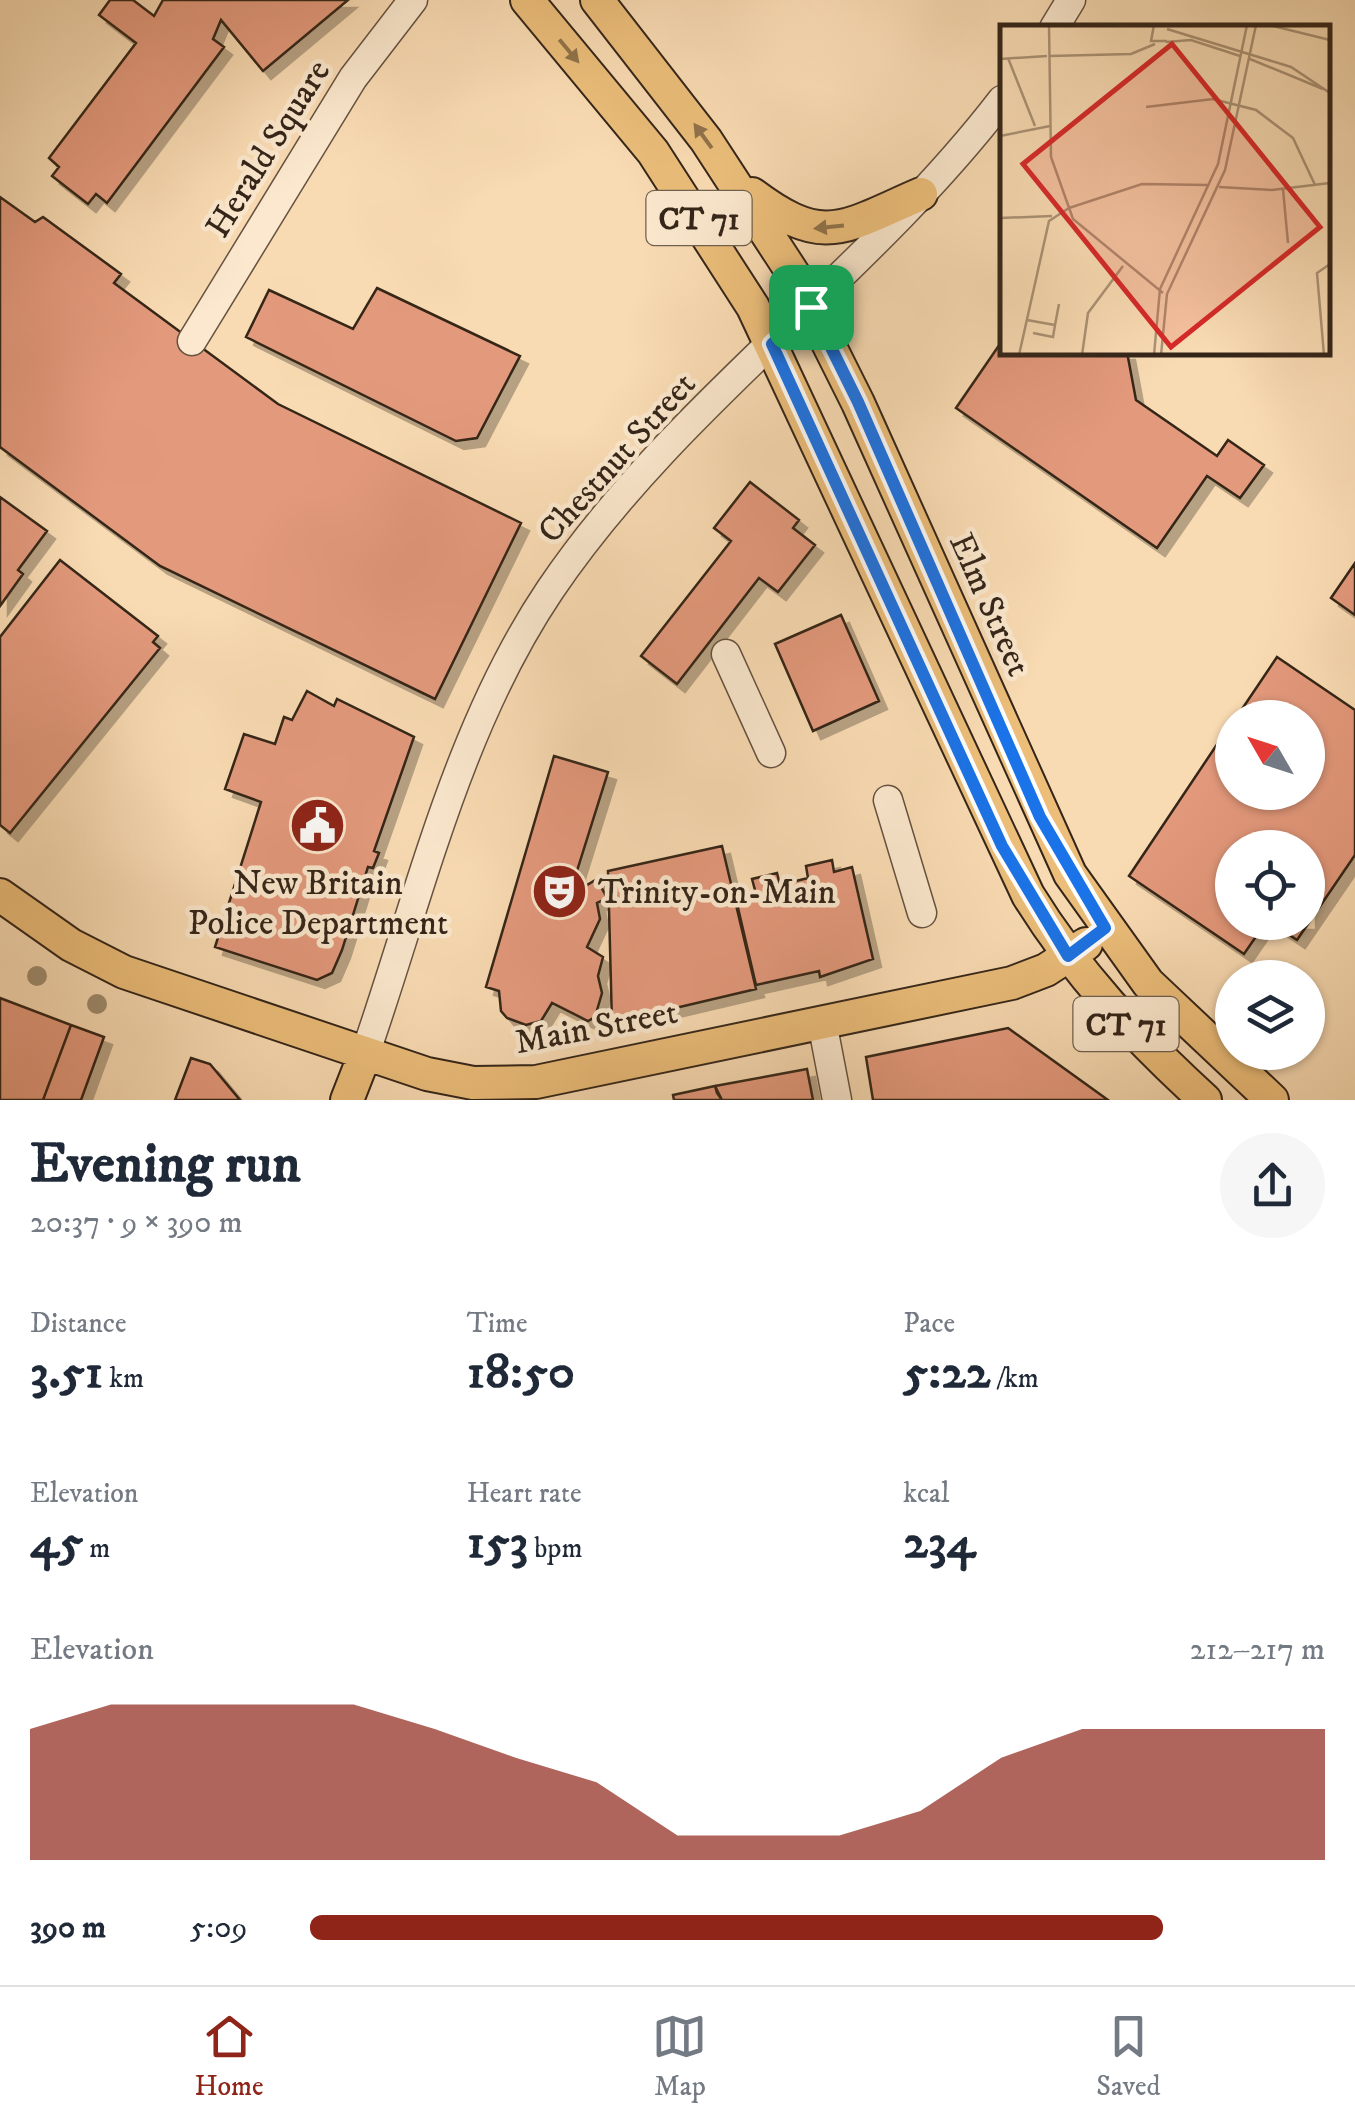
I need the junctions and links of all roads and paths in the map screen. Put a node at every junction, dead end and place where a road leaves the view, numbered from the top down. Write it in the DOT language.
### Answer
graph roads {
  1 [pos="413,0"];
  2 [pos="527,0"];
  3 [pos="596,0"];
  4 [pos="1072,0"];
  5 [pos="1056,25"];
  6 [pos="1000,102"];
  7 [pos="734,180"];
  8 [pos="920,194"];
  9 [pos="811,307"];
  10 [pos="192,341"];
  11 [pos="772,344"];
  12 [pos="726,654"];
  13 [pos="946,722"];
  14 [pos="771,753"];
  15 [pos="1020,770"];
  16 [pos="888,800"];
  17 [pos="0,895"];
  18 [pos="922,913"];
  19 [pos="1105,928"];
  20 [pos="1068,956"];
  21 [pos="822,1022"];
  22 [pos="1215,1049"];
  23 [pos="365,1054"];
  24 [pos="1215,1058"];
  25 [pos="1238,1070"];
  26 [pos="1197,1093"];
  27 [pos="347,1100"];
  28 [pos="837,1100"];
  29 [pos="1272,1100"];
  1 -- 10 [label="street, Herald Square"];
  2 -- 11 [label="main road, CT 71, one-way"];
  7 -- 3 [label="main road, CT 71, one-way"];
  4 -- 5 [label="street"];
  6 -- 8 [label="street, Chestnut Street"];
  8 -- 7 [label="main road, one-way"];
  7 -- 9 [label="main road, CT 71"];
  8 -- 9 [label="street, Chestnut Street"];
  9 -- 11 [label="street, Chestnut Street"];
  9 -- 15 [label="main road, Elm Street / CT 71"];
  11 -- 13 [label="main road, CT 71"];
  11 -- 23 [label="street, Chestnut Street"];
  12 -- 14 [label="street"];
  13 -- 15 [label="main road"];
  13 -- 20 [label="main road, CT 71"];
  15 -- 19 [label="main road, Elm Street / CT 71"];
  16 -- 18 [label="street"];
  17 -- 23 [label="main road, Main Street"];
  19 -- 20 [label="main road, Main Street"];
  19 -- 22 [label="main road, CT 71"];
  20 -- 21 [label="main road, Main Street"];
  20 -- 26 [label="main road, CT 71"];
  21 -- 23 [label="main road, Main Street"];
  21 -- 28 [label="street"];
  23 -- 27 [label="main road"];
  24 -- 26 [label="main road"];
  25 -- 29 [label="main road, CT 71"];
}
